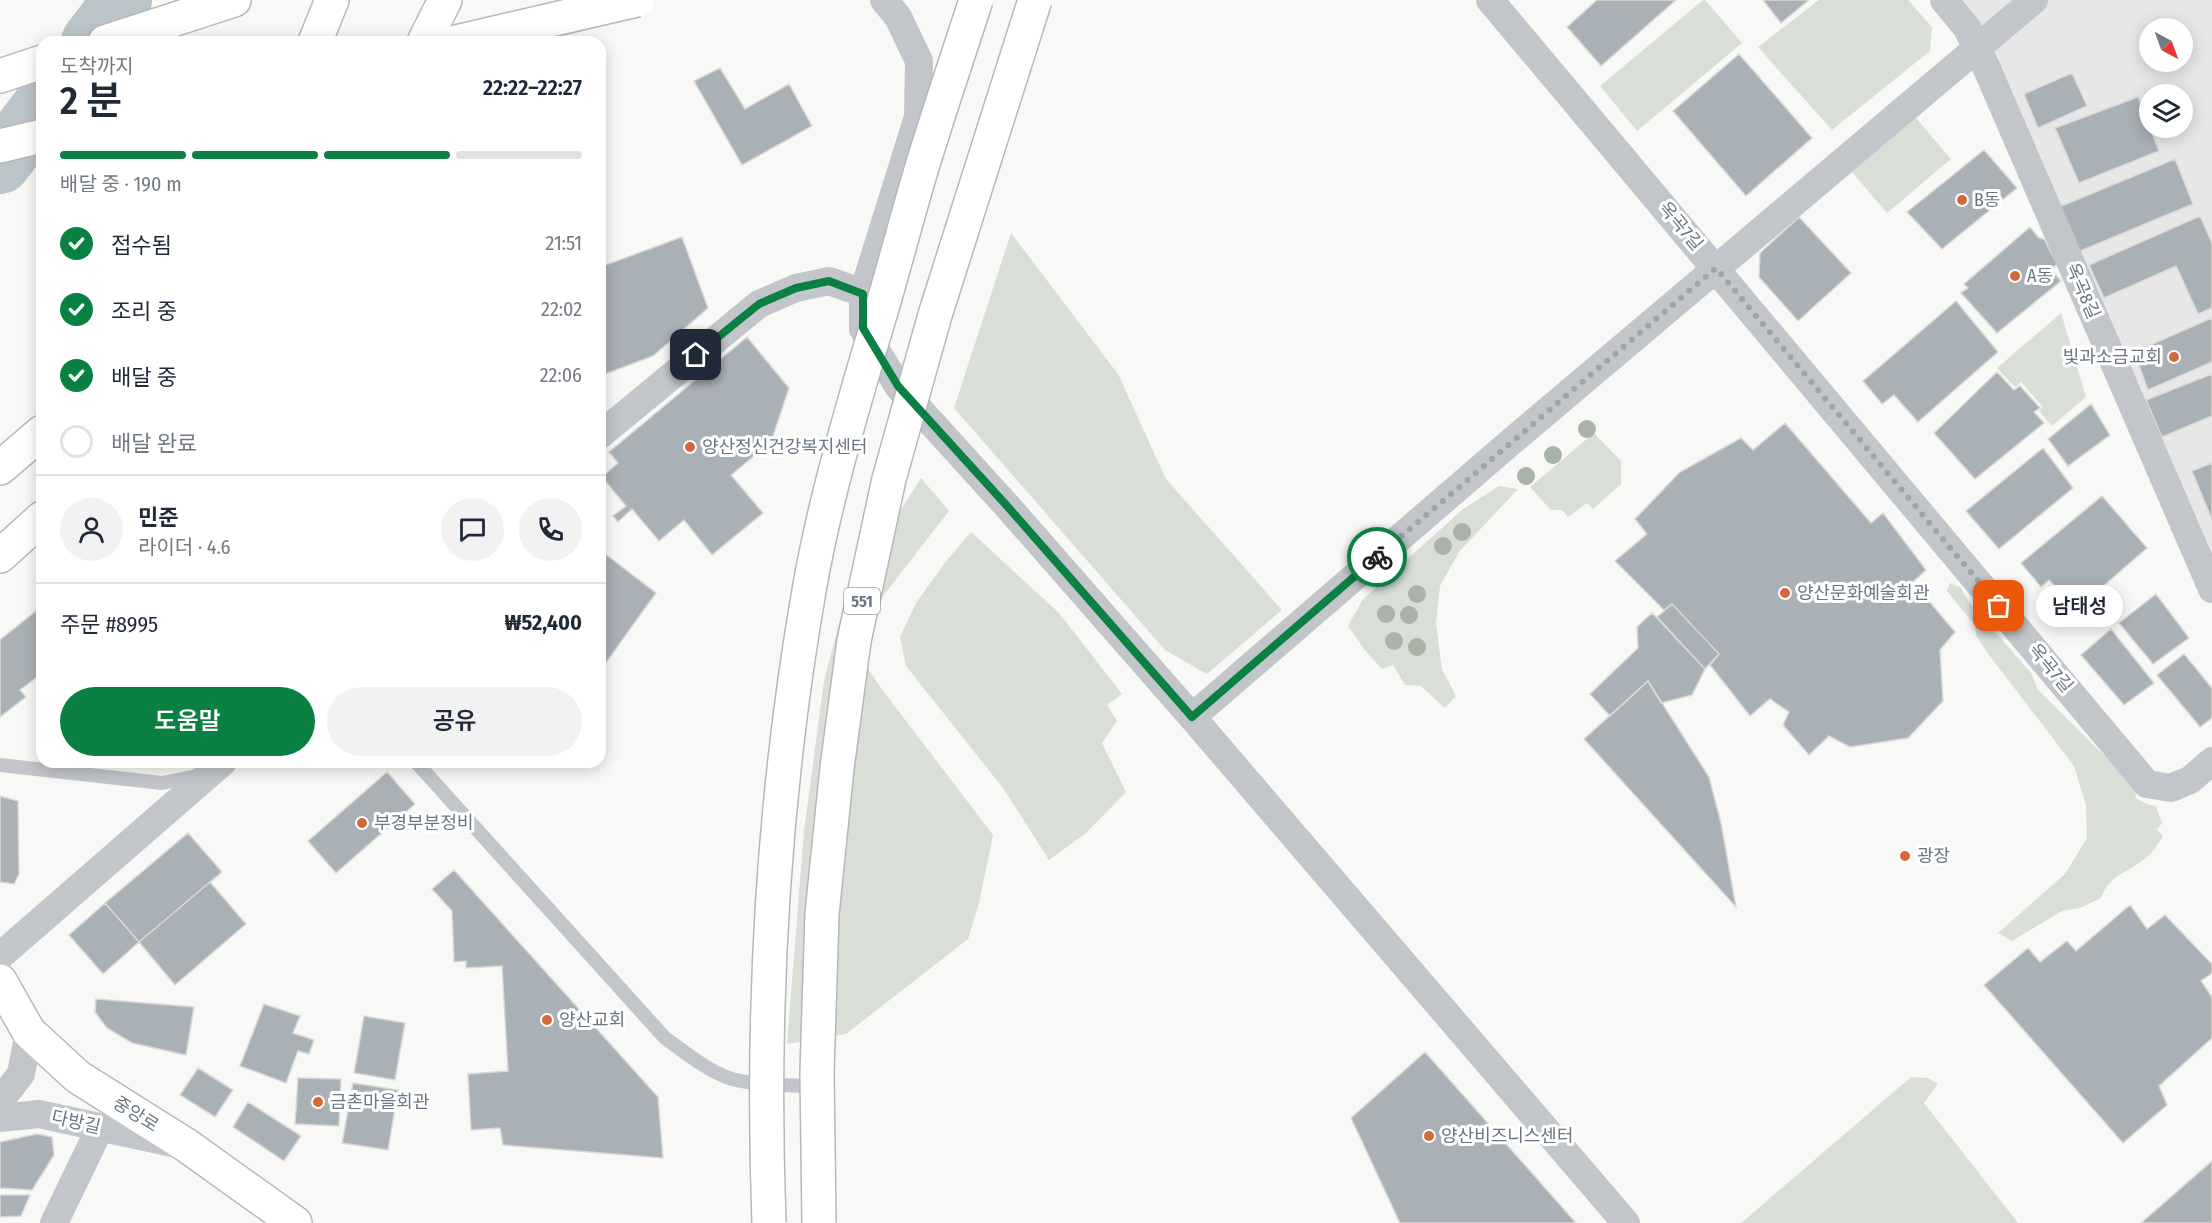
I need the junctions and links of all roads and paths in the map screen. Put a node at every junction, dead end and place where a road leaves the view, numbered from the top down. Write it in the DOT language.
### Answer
graph roads {
  1 [pos="234,0"];
  2 [pos="332,0"];
  3 [pos="445,0"];
  4 [pos="585,0"];
  5 [pos="637,0"];
  6 [pos="884,0"];
  7 [pos="976,0"];
  8 [pos="1035,0"];
  9 [pos="1491,0"];
  10 [pos="1944,0"];
  11 [pos="2034,0"];
  12 [pos="123,36"];
  13 [pos="317,36"];
  14 [pos="427,36"];
  15 [pos="482,36"];
  16 [pos="527,36"];
  17 [pos="1976,48"];
  18 [pos="36,64"];
  19 [pos="0,76"];
  20 [pos="36,137"];
  21 [pos="0,146"];
  22 [pos="1716,268"];
  23 [pos="863,294"];
  24 [pos="606,430"];
  25 [pos="36,437"];
  26 [pos="0,468"];
  27 [pos="36,523"];
  28 [pos="0,556"];
  29 [pos="2212,589"];
  30 [pos="1192,717"];
  31 [pos="2212,761"];
  32 [pos="0,765"];
  33 [pos="216,768"];
  34 [pos="421,768"];
  35 [pos="0,956"];
  36 [pos="0,981"];
  37 [pos="29,1032"];
  38 [pos="805,1086"];
  39 [pos="0,1101"];
  40 [pos="0,1119"];
  41 [pos="100,1128"];
  42 [pos="186,1145"];
  43 [pos="54,1223"];
  44 [pos="295,1223"];
  45 [pos="769,1223"];
  46 [pos="819,1223"];
  47 [pos="1626,1223"];
  1 -- 12 [label="main road"];
  2 -- 13 [label="main road"];
  3 -- 14 [label="main road"];
  4 -- 16 [label="street"];
  5 -- 15 [label="main road, bridge"];
  6 -- 23 [label="street"];
  7 -- 45 [label="main road, bridge"];
  8 -- 46 [label="main road, 551, bridge"];
  9 -- 22 [label="street, 옥곡7길"];
  10 -- 17 [label="street, 옥곡8길"];
  11 -- 17 [label="street"];
  17 -- 22 [label="street"];
  17 -- 29 [label="street, 옥곡8길"];
  18 -- 19 [label="main road"];
  20 -- 21 [label="main road"];
  22 -- 30 [label="street"];
  22 -- 31 [label="street, 옥곡7길"];
  23 -- 24 [label="street"];
  23 -- 30 [label="street"];
  25 -- 26 [label="main road"];
  27 -- 28 [label="main road"];
  30 -- 47 [label="street"];
  32 -- 33 [label="lane"];
  33 -- 35 [label="street"];
  34 -- 38 [label="lane"];
  36 -- 37 [label="main road, 중앙로"];
  37 -- 39 [label="street"];
  37 -- 42 [label="main road, 중앙로"];
  40 -- 41 [label="street, 다방길"];
  41 -- 42 [label="street, 다방길"];
  41 -- 43 [label="street"];
  42 -- 44 [label="main road, 중앙로"];
}
